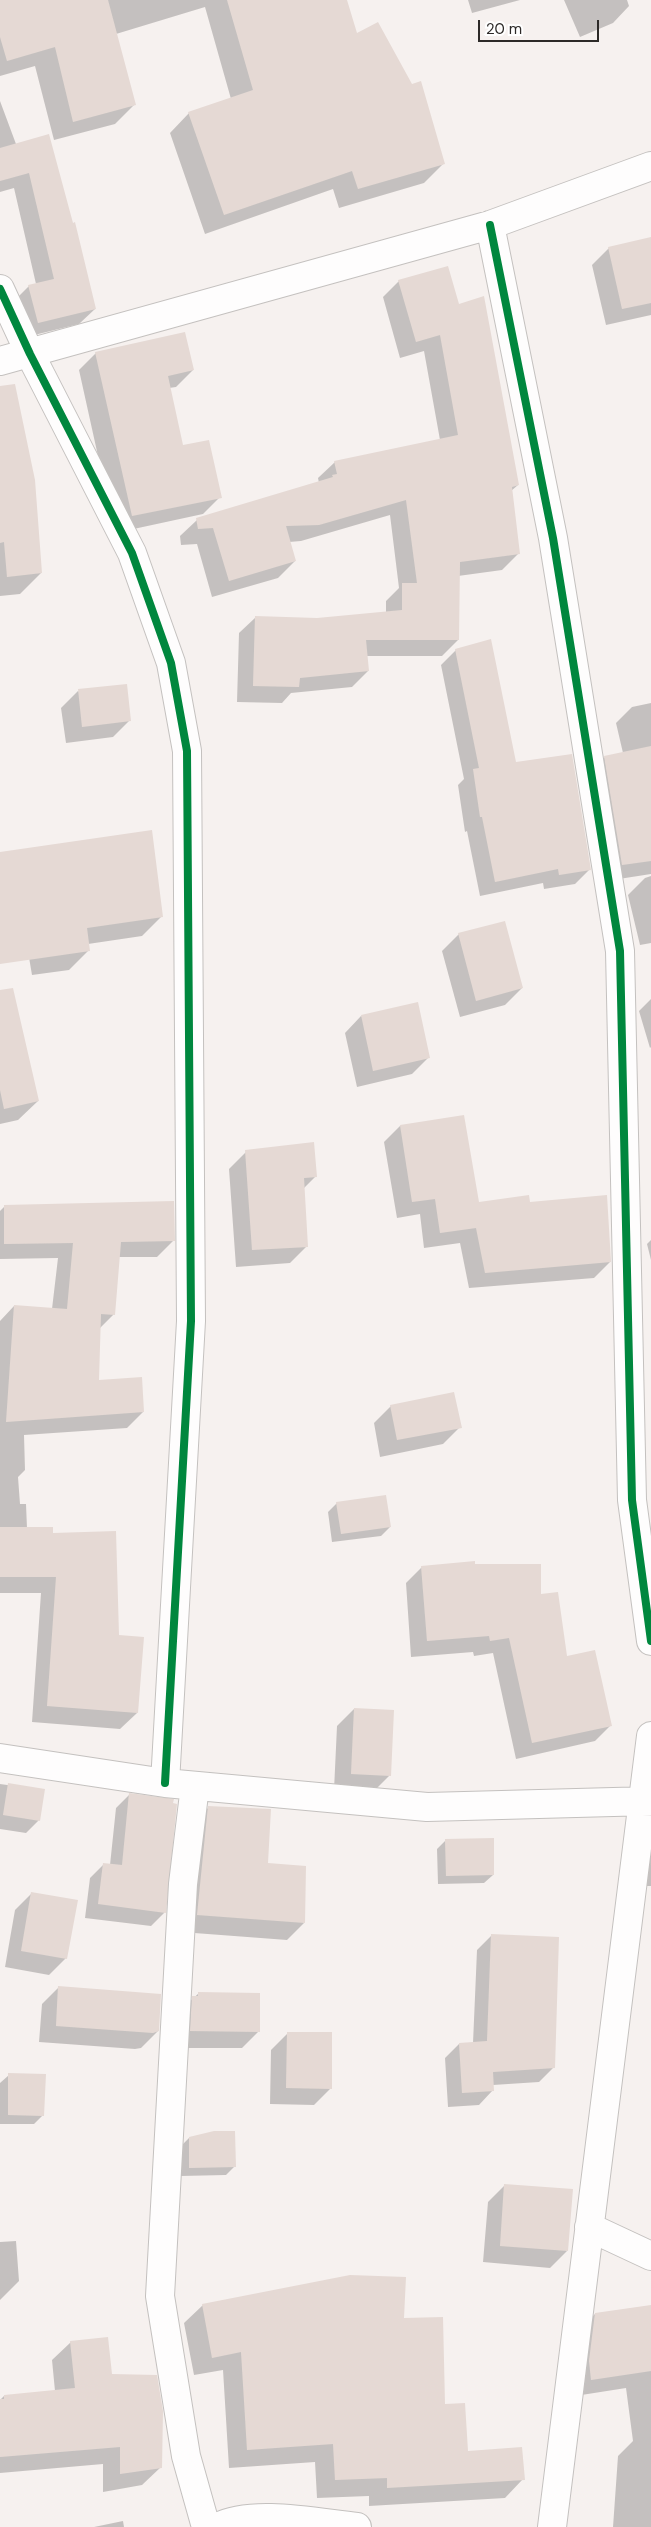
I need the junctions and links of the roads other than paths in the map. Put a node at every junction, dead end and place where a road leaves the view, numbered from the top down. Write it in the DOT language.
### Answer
graph roads {
  1 [pos="651,166"];
  2 [pos="490,225"];
  3 [pos="0,289"];
  4 [pos="30,354"];
  5 [pos="0,361"];
  6 [pos="651,1641"];
  7 [pos="651,1736"];
  8 [pos="0,1758"];
  9 [pos="165,1783"];
  10 [pos="195,1786"];
  11 [pos="646,1802"];
  12 [pos="588,2228"];
  13 [pos="651,2256"];
  14 [pos="206,2527"];
  15 [pos="218,2527"];
  16 [pos="357,2527"];
  17 [pos="552,2527"];
  1 -- 2 [label="street"];
  2 -- 4 [label="street"];
  2 -- 6 [label="street"];
  3 -- 4 [label="street"];
  4 -- 5 [label="street"];
  4 -- 9 [label="street"];
  7 -- 11 [label="street"];
  8 -- 9 [label="street"];
  9 -- 10 [label="street"];
  10 -- 11 [label="street"];
  10 -- 14 [label="street"];
  11 -- 12 [label="street"];
  12 -- 13 [label="street"];
  12 -- 17 [label="street"];
  15 -- 16 [label="street"];
}
